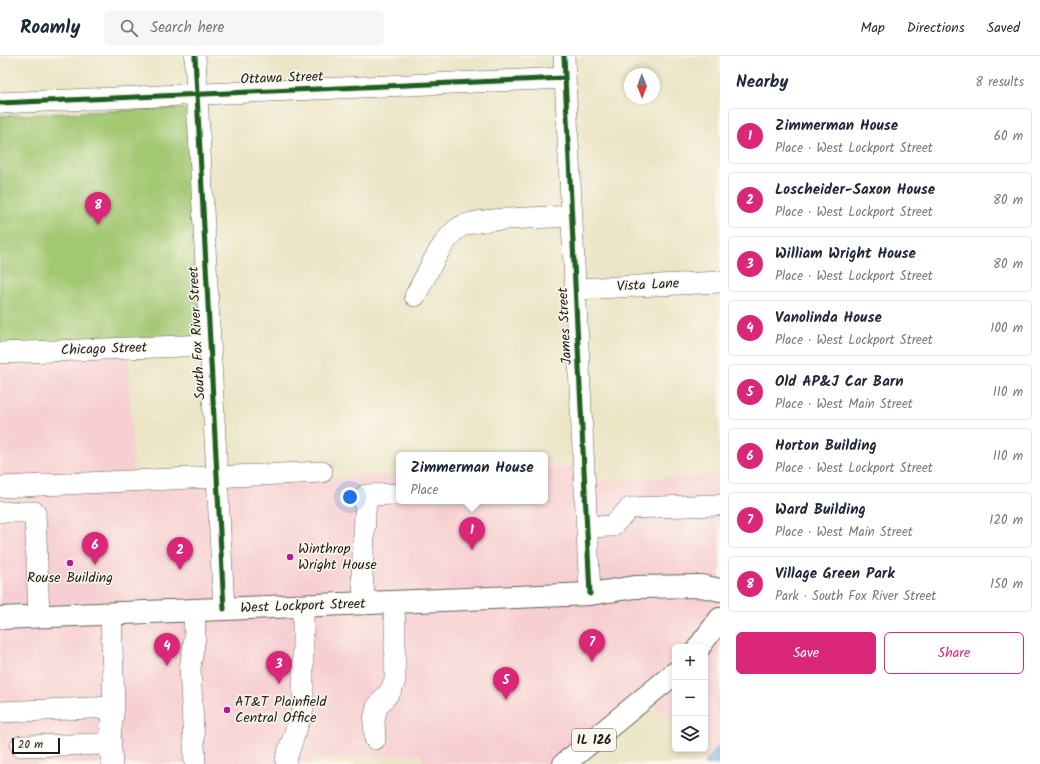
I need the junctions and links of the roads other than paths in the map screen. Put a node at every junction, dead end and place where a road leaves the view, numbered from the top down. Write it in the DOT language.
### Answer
graph roads {
  1 [pos="195,56"];
  2 [pos="564,56"];
  3 [pos="565,78"];
  4 [pos="197,94"];
  5 [pos="0,103"];
  6 [pos="572,216"];
  7 [pos="720,282"];
  8 [pos="576,289"];
  9 [pos="415,296"];
  10 [pos="209,345"];
  11 [pos="0,353"];
  12 [pos="322,472"];
  13 [pos="216,476"];
  14 [pos="0,486"];
  15 [pos="396,494"];
  16 [pos="718,505"];
  17 [pos="0,512"];
  18 [pos="588,527"];
  19 [pos="720,590"];
  20 [pos="598,593"];
  21 [pos="720,598"];
  22 [pos="392,602"];
  23 [pos="365,604"];
  24 [pos="303,606"];
  25 [pos="224,609"];
  26 [pos="194,610"];
  27 [pos="111,614"];
  28 [pos="39,616"];
  29 [pos="0,618"];
  30 [pos="718,622"];
  31 [pos="701,644"];
  32 [pos="672,676"];
  33 [pos="114,707"];
  34 [pos="0,712"];
  35 [pos="376,739"];
  36 [pos="111,744"];
  37 [pos="21,746"];
  38 [pos="573,761"];
  39 [pos="112,764"];
  40 [pos="195,764"];
  41 [pos="286,764"];
  1 -- 4 [label="street, South Fox River Street"];
  2 -- 3 [label="street, James Street"];
  3 -- 4 [label="street, Ottawa Street"];
  3 -- 6 [label="street, James Street"];
  4 -- 5 [label="street, Ottawa Street"];
  4 -- 10 [label="street, South Fox River Street"];
  6 -- 8 [label="street, James Street"];
  6 -- 9 [label="street"];
  7 -- 8 [label="street, Vista Lane"];
  8 -- 18 [label="street, James Street"];
  10 -- 11 [label="street, Chicago Street"];
  10 -- 13 [label="street, South Fox River Street"];
  12 -- 13 [label="street"];
  13 -- 14 [label="street"];
  13 -- 25 [label="street, South Fox River Street"];
  15 -- 23 [label="street"];
  16 -- 18 [label="street"];
  17 -- 28 [label="street"];
  18 -- 20 [label="street, James Street"];
  19 -- 20 [label="main road, West Lockport Street"];
  20 -- 21 [label="main road, West Lockport Street"];
  20 -- 22 [label="main road, West Lockport Street"];
  22 -- 23 [label="main road, West Lockport Street"];
  22 -- 35 [label="street"];
  23 -- 24 [label="main road, West Lockport Street"];
  24 -- 25 [label="main road, West Lockport Street"];
  24 -- 41 [label="street"];
  25 -- 26 [label="main road, West Lockport Street"];
  26 -- 27 [label="main road, West Lockport Street"];
  26 -- 40 [label="street"];
  27 -- 28 [label="main road, West Lockport Street"];
  27 -- 33 [label="street"];
  28 -- 29 [label="main road, West Lockport Street"];
  30 -- 31 [label="main road"];
  32 -- 38 [label="main road, IL 126"];
  33 -- 34 [label="street"];
  33 -- 36 [label="street"];
  36 -- 37 [label="street"];
  36 -- 39 [label="street"];
}
